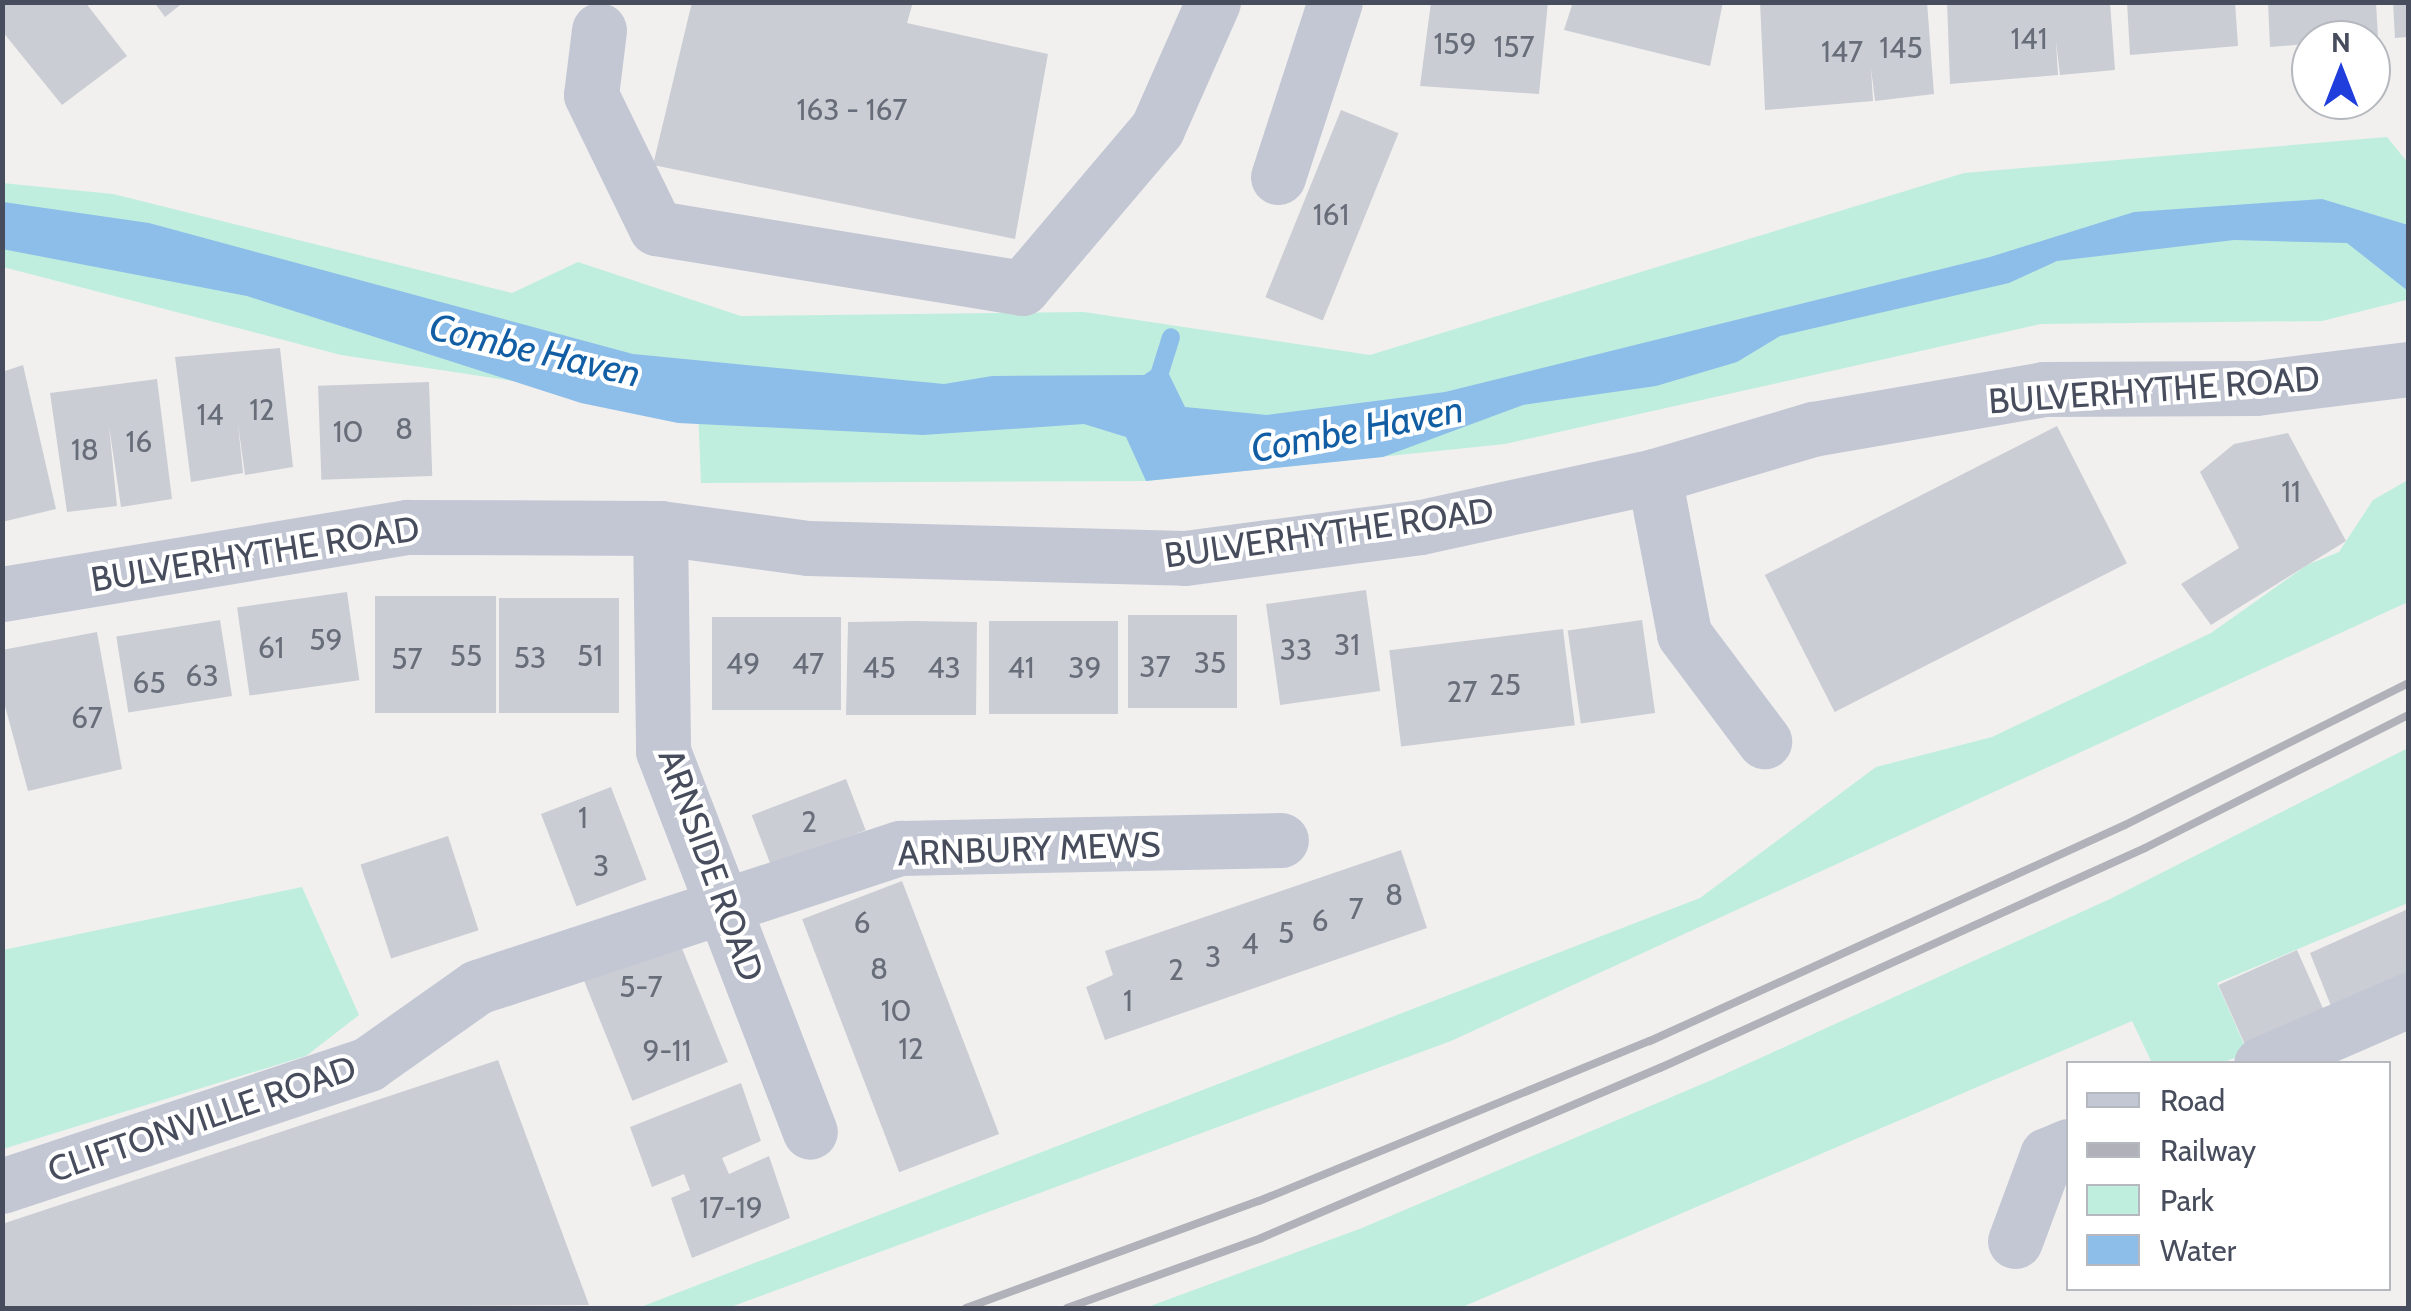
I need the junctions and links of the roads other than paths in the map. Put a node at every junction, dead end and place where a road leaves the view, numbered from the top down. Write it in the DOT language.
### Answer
graph roads {
  1 [pos="1213,2"];
  2 [pos="1335,2"];
  3 [pos="599,30"];
  4 [pos="1278,177"];
  5 [pos="2408,368"];
  6 [pos="1654,476"];
  7 [pos="660,528"];
  8 [pos="2,594"];
  9 [pos="1764,741"];
  10 [pos="1282,840"];
  11 [pos="726,906"];
  12 [pos="2408,1000"];
  13 [pos="2267,1061"];
  14 [pos="810,1132"];
  15 [pos="2066,1147"];
  16 [pos="2,1186"];
  17 [pos="2015,1241"];
  1 -- 3 [label="street"];
  2 -- 4 [label="street"];
  5 -- 6 [label="street, BULVERHYTHE ROAD"];
  6 -- 7 [label="street, BULVERHYTHE ROAD"];
  6 -- 9 [label="street"];
  7 -- 8 [label="street, BULVERHYTHE ROAD"];
  7 -- 11 [label="street, ARNSIDE ROAD"];
  10 -- 11 [label="street, ARNBURY MEWS"];
  11 -- 14 [label="street, ARNSIDE ROAD"];
  11 -- 16 [label="street, CLIFTONVILLE ROAD"];
  12 -- 13 [label="street"];
  15 -- 17 [label="street"];
}
